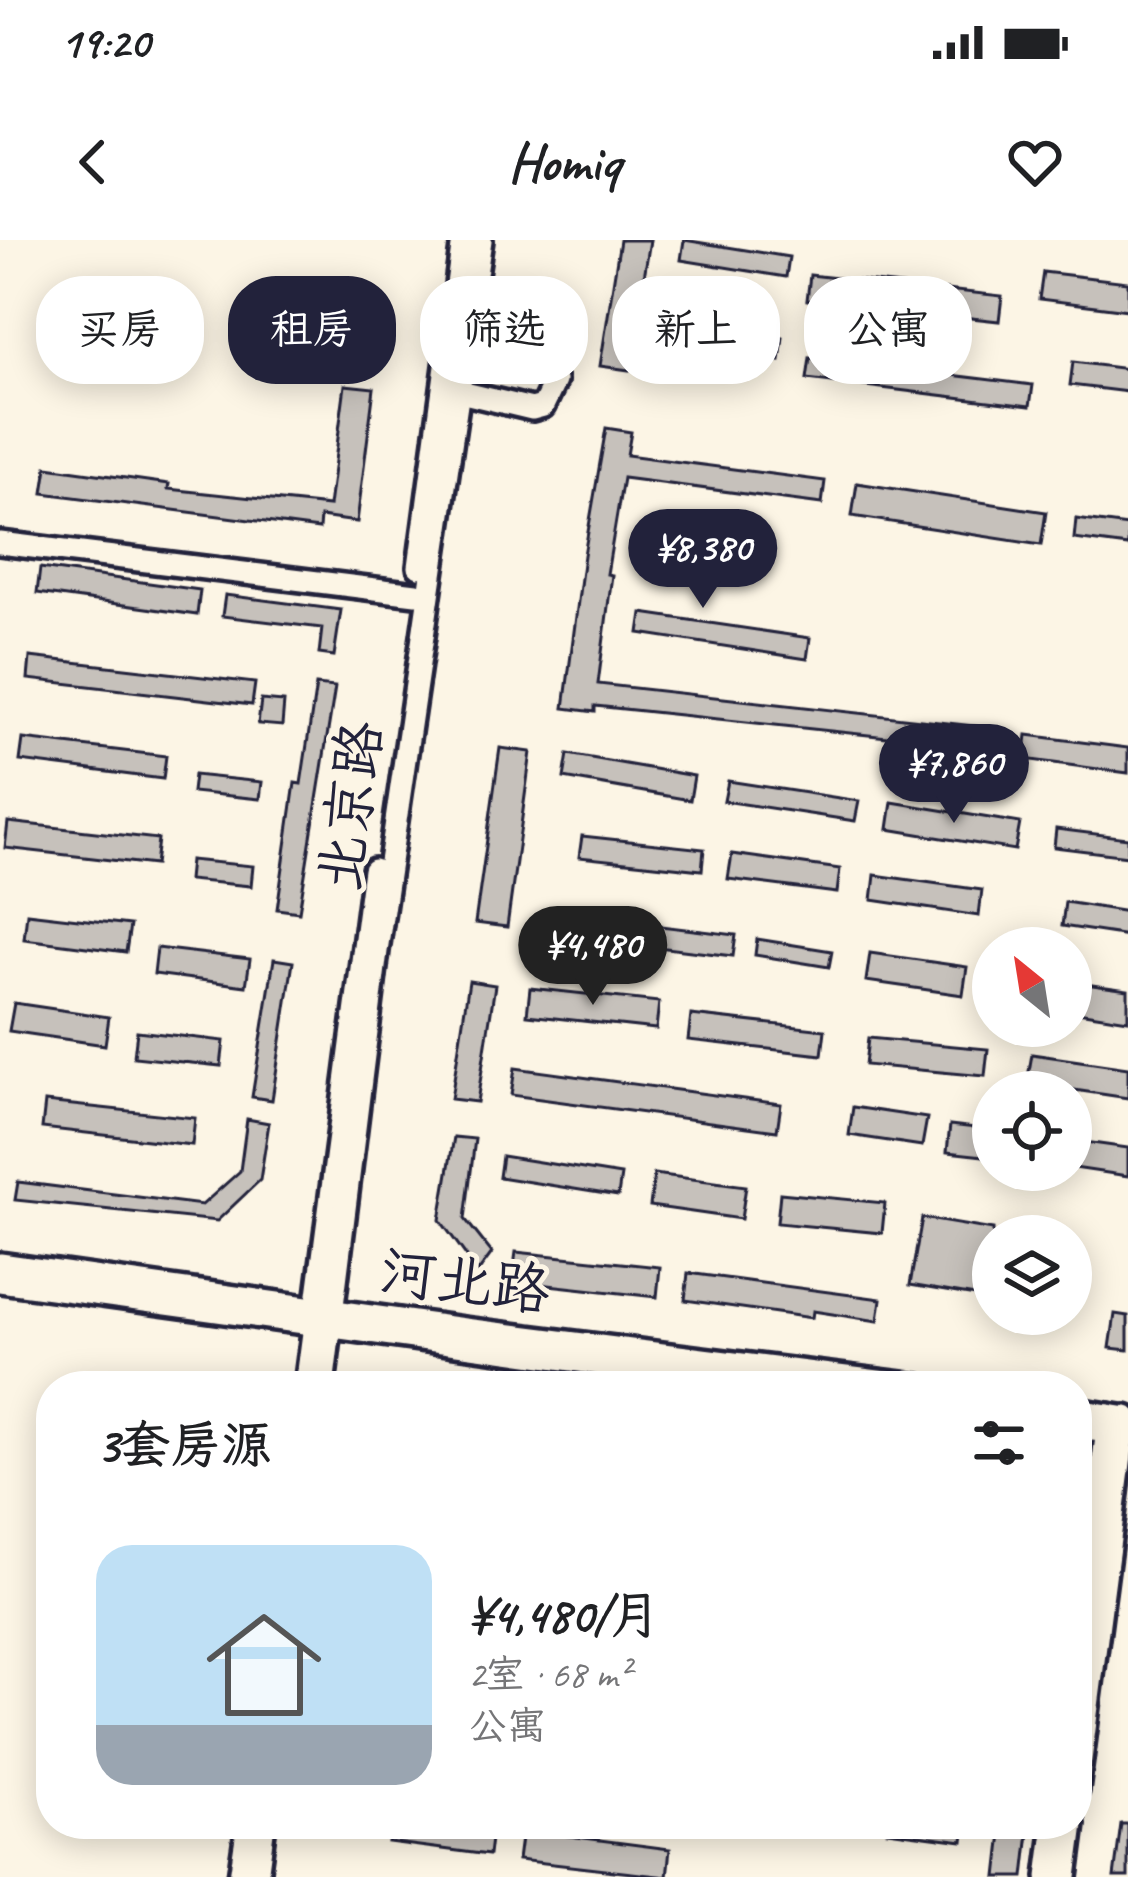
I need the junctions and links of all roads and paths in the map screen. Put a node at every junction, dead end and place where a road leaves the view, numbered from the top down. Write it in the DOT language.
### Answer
graph roads {
  1 [pos="463,240"];
  2 [pos="481,240"];
  3 [pos="476,276"];
  4 [pos="461,384"];
  5 [pos="508,384"];
  6 [pos="554,384"];
  7 [pos="460,392"];
  8 [pos="511,405"];
  9 [pos="0,543"];
  10 [pos="416,594"];
  11 [pos="0,1264"];
  12 [pos="0,1281"];
  13 [pos="324,1319"];
  14 [pos="310,1371"];
  15 [pos="322,1371"];
  16 [pos="662,1371"];
  17 [pos="786,1371"];
  18 [pos="1120,1425"];
  19 [pos="1092,1575"];
  20 [pos="1092,1663"];
  21 [pos="246,1839"];
  22 [pos="262,1839"];
  23 [pos="1053,1839"];
  24 [pos="1070,1839"];
  25 [pos="240,1877"];
  26 [pos="257,1877"];
  27 [pos="1048,1877"];
  28 [pos="1066,1877"];
  1 -- 10 [label="street, 北京路"];
  2 -- 3 [label="street, 北京路"];
  4 -- 7 [label="street, 北京路"];
  5 -- 8 [label="street"];
  6 -- 8 [label="street"];
  7 -- 8 [label="street"];
  7 -- 13 [label="street, 北京路"];
  9 -- 10 [label="street"];
  10 -- 13 [label="street, 北京路"];
  11 -- 13 [label="street, 河北路"];
  12 -- 13 [label="street, 河北路"];
  13 -- 14 [label="street, 北京路"];
  13 -- 15 [label="street, 北京路"];
  13 -- 16 [label="street, 河北路"];
  13 -- 17 [label="street, 河北路"];
  18 -- 19 [label="street"];
  18 -- 20 [label="street"];
  21 -- 25 [label="street"];
  22 -- 26 [label="street"];
  23 -- 27 [label="street"];
  24 -- 28 [label="street"];
}
